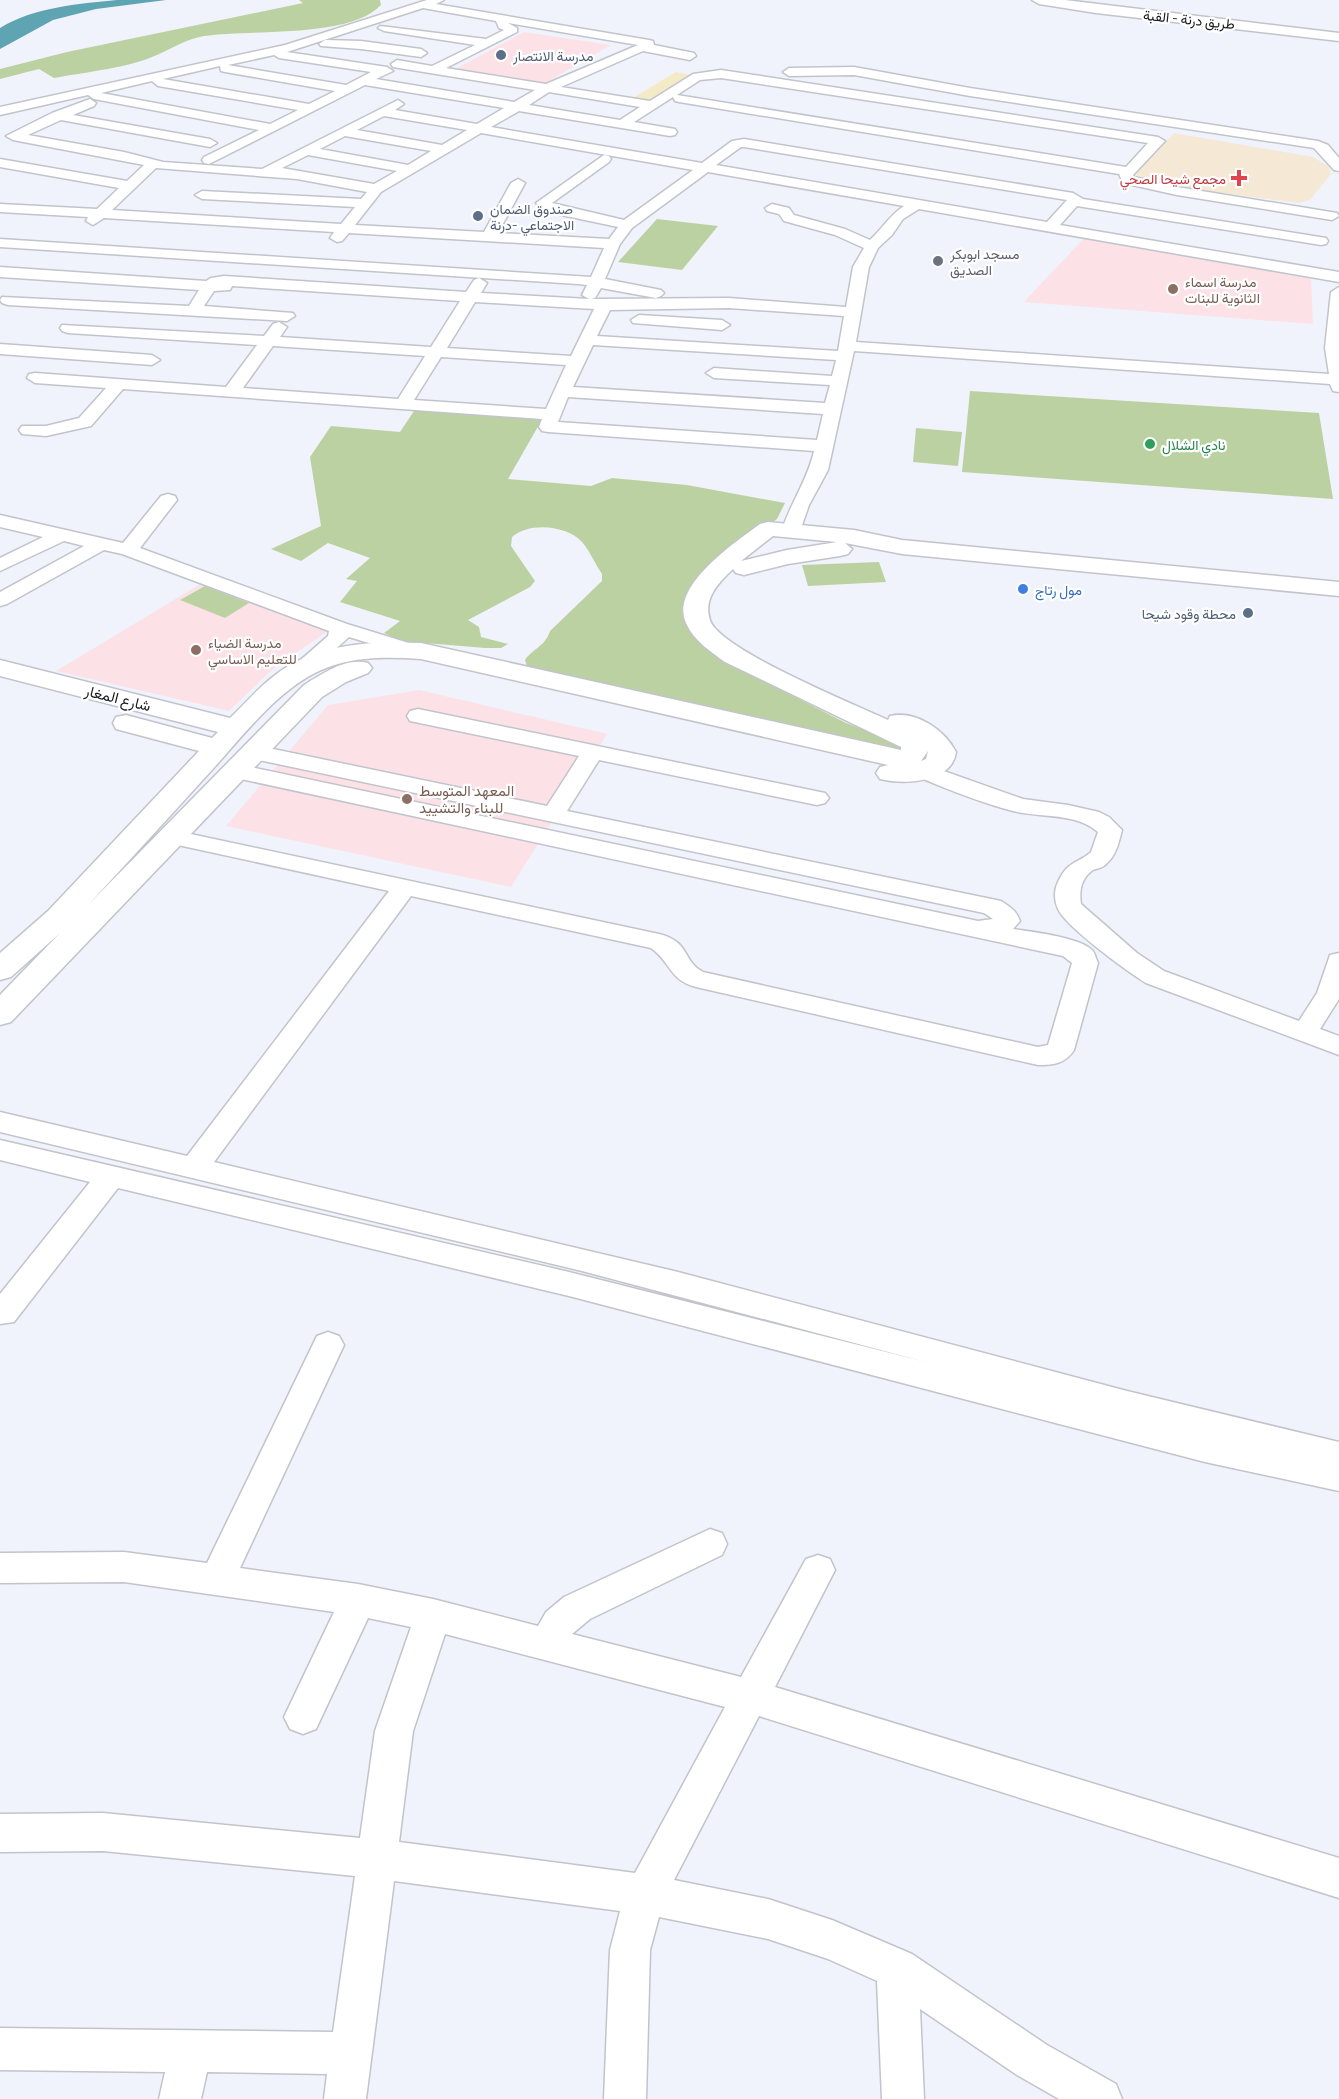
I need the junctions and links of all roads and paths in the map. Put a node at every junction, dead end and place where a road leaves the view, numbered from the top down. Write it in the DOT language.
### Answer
graph roads {
  1 [pos="438,0"];
  2 [pos="1039,0"];
  3 [pos="422,5"];
  4 [pos="501,20"];
  5 [pos="384,28"];
  6 [pos="1339,37"];
  7 [pos="488,43"];
  8 [pos="288,48"];
  9 [pos="269,52"];
  10 [pos="419,53"];
  11 [pos="690,56"];
  12 [pos="456,59"];
  13 [pos="397,64"];
  14 [pos="211,65"];
  15 [pos="714,68"];
  16 [pos="240,70"];
  17 [pos="384,70"];
  18 [pos="270,75"];
  19 [pos="438,75"];
  20 [pos="302,81"];
  21 [pos="363,81"];
  22 [pos="178,85"];
  23 [pos="696,87"];
  24 [pos="548,88"];
  25 [pos="200,89"];
  26 [pos="214,91"];
  27 [pos="344,91"];
  28 [pos="422,91"];
  29 [pos="970,92"];
  30 [pos="81,93"];
  31 [pos="231,94"];
  32 [pos="104,97"];
  33 [pos="248,97"];
  34 [pos="264,100"];
  35 [pos="374,103"];
  36 [pos="139,104"];
  37 [pos="289,104"];
  38 [pos="711,104"];
  39 [pos="651,105"];
  40 [pos="927,106"];
  41 [pos="516,107"];
  42 [pos="172,110"];
  43 [pos="0,111"];
  44 [pos="311,112"];
  45 [pos="208,116"];
  46 [pos="59,117"];
  47 [pos="0,121"];
  48 [pos="910,121"];
  49 [pos="625,122"];
  50 [pos="96,123"];
  51 [pos="249,124"];
  52 [pos="681,125"];
  53 [pos="343,126"];
  54 [pos="131,129"];
  55 [pos="269,129"];
  56 [pos="474,132"];
  57 [pos="894,133"];
  58 [pos="286,134"];
  59 [pos="167,136"];
  60 [pos="220,138"];
  61 [pos="12,139"];
  62 [pos="108,144"];
  63 [pos="307,144"];
  64 [pos="444,150"];
  65 [pos="193,151"];
  66 [pos="47,152"];
  67 [pos="124,156"];
  68 [pos="637,156"];
  69 [pos="209,159"];
  70 [pos="604,159"];
  71 [pos="1,164"];
  72 [pos="158,165"];
  73 [pos="23,167"];
  74 [pos="1339,167"];
  75 [pos="410,169"];
  76 [pos="225,170"];
  77 [pos="268,170"];
  78 [pos="701,171"];
  79 [pos="1128,171"];
  80 [pos="924,172"];
  81 [pos="61,174"];
  82 [pos="297,175"];
  83 [pos="17,181"];
  84 [pos="518,183"];
  85 [pos="123,186"];
  86 [pos="376,189"];
  87 [pos="1183,192"];
  88 [pos="202,195"];
  89 [pos="886,199"];
  90 [pos="1076,202"];
  91 [pos="366,203"];
  92 [pos="922,205"];
  93 [pos="0,208"];
  94 [pos="772,208"];
  95 [pos="948,209"];
  96 [pos="1335,209"];
  97 [pos="100,214"];
  98 [pos="903,217"];
  99 [pos="178,219"];
  100 [pos="249,223"];
  101 [pos="627,225"];
  102 [pos="1050,227"];
  103 [pos="345,228"];
  104 [pos="1152,229"];
  105 [pos="455,235"];
  106 [pos="496,237"];
  107 [pos="0,243"];
  108 [pos="613,244"];
  109 [pos="1248,245"];
  110 [pos="873,246"];
  111 [pos="60,251"];
  112 [pos="219,256"];
  113 [pos="1313,256"];
  114 [pos="132,261"];
  115 [pos="321,263"];
  116 [pos="432,270"];
  117 [pos="0,272"];
  118 [pos="485,273"];
  119 [pos="35,274"];
  120 [pos="1339,277"];
  121 [pos="114,280"];
  122 [pos="596,280"];
  123 [pos="209,286"];
  124 [pos="307,289"];
  125 [pos="1339,292"];
  126 [pos="469,299"];
  127 [pos="5,300"];
  128 [pos="705,302"];
  129 [pos="729,303"];
  130 [pos="597,309"];
  131 [pos="83,310"];
  132 [pos="194,311"];
  133 [pos="854,312"];
  134 [pos="287,316"];
  135 [pos="722,325"];
  136 [pos="68,328"];
  137 [pos="270,340"];
  138 [pos="587,340"];
  139 [pos="718,348"];
  140 [pos="0,349"];
  141 [pos="437,350"];
  142 [pos="39,351"];
  143 [pos="846,351"];
  144 [pos="152,360"];
  145 [pos="577,361"];
  146 [pos="714,373"];
  147 [pos="35,378"];
  148 [pos="839,381"];
  149 [pos="1338,382"];
  150 [pos="119,384"];
  151 [pos="231,392"];
  152 [pos="558,402"];
  153 [pos="403,404"];
  154 [pos="713,404"];
  155 [pos="833,409"];
  156 [pos="28,430"];
  157 [pos="710,438"];
  158 [pos="825,446"];
  159 [pos="168,501"];
  160 [pos="0,521"];
  161 [pos="781,527"];
  162 [pos="62,534"];
  163 [pos="833,541"];
  164 [pos="103,543"];
  165 [pos="128,550"];
  166 [pos="0,565"];
  167 [pos="744,568"];
  168 [pos="1339,589"];
  169 [pos="0,600"];
  170 [pos="340,628"];
  171 [pos="408,649"];
  172 [pos="0,668"];
  173 [pos="303,668"];
  174 [pos="0,687"];
  175 [pos="418,716"];
  176 [pos="226,738"];
  177 [pos="593,752"];
  178 [pos="245,762"];
  179 [pos="924,771"];
  180 [pos="817,798"];
  181 [pos="553,815"];
  182 [pos="172,837"];
  183 [pos="405,887"];
  184 [pos="1014,930"];
  185 [pos="1339,961"];
  186 [pos="0,970"];
  187 [pos="0,1014"];
  188 [pos="1305,1032"];
  189 [pos="1339,1046"];
  190 [pos="0,1122"];
  191 [pos="0,1150"];
  192 [pos="193,1169"];
  193 [pos="111,1176"];
  194 [pos="3,1313"];
  195 [pos="328,1345"];
  196 [pos="1339,1456"];
  197 [pos="1339,1477"];
  198 [pos="710,1544"];
  199 [pos="0,1568"];
  200 [pos="818,1570"];
  201 [pos="217,1580"];
  202 [pos="358,1600"];
  203 [pos="432,1615"];
  204 [pos="548,1643"];
  205 [pos="749,1696"];
  206 [pos="303,1717"];
  207 [pos="0,1833"];
  208 [pos="376,1859"];
  209 [pos="1339,1878"];
  210 [pos="645,1894"];
  211 [pos="897,1969"];
  212 [pos="0,2049"];
  213 [pos="191,2051"];
  214 [pos="351,2053"];
  215 [pos="180,2099"];
  216 [pos="345,2099"];
  217 [pos="625,2099"];
  218 [pos="903,2099"];
  219 [pos="1101,2099"];
  1 -- 3 [label="street"];
  2 -- 6 [label="main road, طريق درنة - القبة"];
  3 -- 4 [label="street"];
  3 -- 8 [label="street"];
  4 -- 7 [label="street"];
  4 -- 11 [label="street"];
  5 -- 7 [label="street"];
  7 -- 12 [label="street"];
  8 -- 9 [label="street"];
  8 -- 10 [label="street"];
  9 -- 14 [label="street"];
  9 -- 17 [label="street"];
  10 -- 12 [label="street"];
  10 -- 13 [label="street"];
  11 -- 15 [label="street"];
  11 -- 24 [label="street"];
  12 -- 19 [label="street"];
  13 -- 17 [label="street"];
  13 -- 19 [label="street"];
  14 -- 16 [label="street"];
  14 -- 30 [label="street"];
  15 -- 23 [label="street"];
  15 -- 29 [label="street"];
  15 -- 40 [label="street"];
  16 -- 18 [label="street"];
  16 -- 25 [label="street"];
  17 -- 19 [label="street"];
  17 -- 21 [label="street"];
  18 -- 20 [label="street"];
  18 -- 31 [label="street"];
  19 -- 24 [label="street"];
  19 -- 28 [label="street"];
  20 -- 27 [label="street"];
  20 -- 34 [label="street"];
  21 -- 27 [label="street"];
  21 -- 28 [label="street"];
  22 -- 25 [label="street"];
  22 -- 32 [label="street"];
  22 -- 36 [label="street"];
  23 -- 38 [label="street"];
  23 -- 39 [label="street"];
  24 -- 39 [label="street"];
  24 -- 41 [label="street"];
  25 -- 26 [label="street"];
  26 -- 31 [label="street"];
  26 -- 42 [label="street"];
  27 -- 35 [label="street"];
  27 -- 44 [label="street"];
  28 -- 35 [label="street"];
  28 -- 41 [label="street"];
  29 -- 40 [label="street"];
  29 -- 74 [label="street"];
  30 -- 32 [label="street"];
  30 -- 43 [label="street"];
  31 -- 33 [label="street"];
  32 -- 36 [label="street"];
  32 -- 46 [label="street"];
  33 -- 34 [label="street"];
  33 -- 45 [label="street"];
  34 -- 37 [label="street"];
  35 -- 53 [label="street"];
  35 -- 56 [label="street"];
  36 -- 42 [label="street"];
  36 -- 50 [label="street"];
  37 -- 44 [label="street"];
  37 -- 51 [label="street"];
  38 -- 52 [label="street"];
  38 -- 57 [label="street"];
  39 -- 49 [label="street"];
  40 -- 79 [label="street"];
  41 -- 49 [label="street"];
  41 -- 56 [label="street"];
  42 -- 45 [label="street"];
  42 -- 54 [label="street"];
  44 -- 55 [label="street"];
  45 -- 51 [label="street"];
  45 -- 59 [label="street"];
  46 -- 47 [label="street"];
  46 -- 50 [label="street"];
  46 -- 61 [label="street"];
  48 -- 57 [label="street"];
  49 -- 52 [label="street"];
  50 -- 54 [label="street"];
  50 -- 66 [label="street"];
  51 -- 55 [label="street"];
  51 -- 60 [label="street"];
  52 -- 68 [label="street"];
  53 -- 63 [label="street"];
  53 -- 64 [label="street"];
  54 -- 59 [label="street"];
  54 -- 62 [label="street"];
  55 -- 58 [label="street"];
  55 -- 69 [label="street"];
  56 -- 64 [label="street"];
  56 -- 68 [label="street"];
  56 -- 70 [label="street"];
  57 -- 79 [label="street"];
  59 -- 60 [label="street"];
  59 -- 67 [label="street"];
  60 -- 65 [label="street"];
  61 -- 66 [label="street"];
  62 -- 66 [label="street"];
  62 -- 67 [label="street"];
  62 -- 81 [label="street"];
  63 -- 75 [label="street"];
  63 -- 77 [label="street"];
  64 -- 75 [label="street"];
  66 -- 73 [label="street"];
  67 -- 72 [label="street"];
  68 -- 78 [label="street"];
  69 -- 72 [label="street"];
  69 -- 77 [label="street"];
  70 -- 78 [label="street"];
  70 -- 101 [label="street"];
  71 -- 73 [label="street"];
  72 -- 76 [label="street"];
  72 -- 85 [label="street"];
  73 -- 81 [label="street"];
  75 -- 86 [label="street"];
  76 -- 82 [label="street"];
  76 -- 88 [label="street"];
  77 -- 82 [label="street"];
  78 -- 80 [label="street"];
  78 -- 89 [label="street"];
  78 -- 101 [label="street"];
  79 -- 87 [label="street"];
  80 -- 89 [label="street"];
  80 -- 90 [label="street"];
  81 -- 85 [label="street"];
  82 -- 86 [label="street"];
  83 -- 85 [label="street"];
  84 -- 106 [label="street"];
  85 -- 97 [label="street"];
  86 -- 91 [label="street"];
  87 -- 96 [label="street"];
  87 -- 104 [label="street"];
  88 -- 91 [label="street"];
  88 -- 99 [label="street"];
  89 -- 92 [label="street"];
  89 -- 98 [label="street"];
  90 -- 102 [label="street"];
  90 -- 104 [label="street"];
  91 -- 103 [label="street"];
  92 -- 95 [label="street"];
  92 -- 98 [label="street"];
  93 -- 97 [label="street"];
  94 -- 110 [label="street"];
  95 -- 98 [label="street"];
  95 -- 102 [label="street"];
  96 -- 113 [label="street"];
  97 -- 99 [label="street"];
  97 -- 111 [label="street"];
  98 -- 110 [label="street"];
  99 -- 100 [label="street"];
  100 -- 103 [label="street"];
  100 -- 112 [label="street"];
  101 -- 108 [label="street"];
  102 -- 104 [label="street"];
  103 -- 105 [label="street"];
  103 -- 115 [label="street"];
  104 -- 109 [label="street"];
  104 -- 109 [label="street"];
  105 -- 106 [label="street"];
  105 -- 116 [label="street"];
  106 -- 108 [label="street"];
  106 -- 118 [label="street"];
  107 -- 111 [label="street"];
  108 -- 122 [label="street"];
  109 -- 113 [label="street"];
  109 -- 113 [label="street"];
  110 -- 133 [label="street"];
  111 -- 112 [label="street"];
  111 -- 114 [label="street"];
  111 -- 119 [label="street"];
  112 -- 114 [label="street"];
  112 -- 115 [label="street"];
  113 -- 120 [label="street"];
  114 -- 121 [label="street"];
  115 -- 116 [label="street"];
  115 -- 124 [label="street"];
  116 -- 118 [label="street"];
  117 -- 119 [label="street"];
  118 -- 122 [label="street"];
  118 -- 126 [label="street"];
  119 -- 121 [label="street"];
  119 -- 127 [label="street"];
  121 -- 123 [label="street"];
  121 -- 131 [label="street"];
  122 -- 128 [label="street"];
  122 -- 130 [label="street"];
  123 -- 124 [label="street"];
  123 -- 132 [label="street"];
  124 -- 126 [label="street"];
  124 -- 134 [label="street"];
  125 -- 149 [label="street"];
  126 -- 130 [label="street"];
  126 -- 141 [label="street"];
  127 -- 131 [label="street"];
  128 -- 129 [label="street"];
  128 -- 130 [label="street"];
  129 -- 133 [label="street"];
  129 -- 135 [label="street"];
  130 -- 135 [label="street"];
  130 -- 138 [label="street"];
  131 -- 132 [label="street"];
  131 -- 136 [label="street"];
  132 -- 134 [label="street"];
  133 -- 143 [label="street"];
  134 -- 137 [label="street"];
  135 -- 139 [label="street"];
  136 -- 137 [label="street"];
  136 -- 142 [label="street"];
  137 -- 141 [label="street"];
  137 -- 151 [label="street"];
  138 -- 139 [label="street"];
  138 -- 145 [label="street"];
  139 -- 143 [label="street"];
  139 -- 146 [label="street"];
  140 -- 142 [label="street"];
  141 -- 145 [label="street"];
  141 -- 153 [label="street"];
  142 -- 144 [label="street"];
  143 -- 148 [label="street"];
  143 -- 149 [label="street"];
  145 -- 152 [label="street"];
  146 -- 148 [label="street"];
  146 -- 154 [label="street"];
  147 -- 150 [label="street"];
  148 -- 155 [label="street"];
  150 -- 151 [label="street"];
  150 -- 156 [label="street"];
  151 -- 153 [label="street"];
  152 -- 153 [label="street"];
  152 -- 154 [label="street"];
  152 -- 157 [label="street"];
  154 -- 155 [label="street"];
  154 -- 157 [label="street"];
  155 -- 158 [label="street"];
  157 -- 158 [label="street"];
  158 -- 161 [label="street"];
  159 -- 165 [label="street"];
  160 -- 162 [label="street"];
  161 -- 163 [label="main road"];
  161 -- 163 [label="main road"];
  161 -- 167 [label="main road"];
  161 -- 171 [label="main road"];
  162 -- 164 [label="street"];
  162 -- 166 [label="street"];
  163 -- 167 [label="main road"];
  163 -- 168 [label="main road"];
  164 -- 165 [label="street"];
  164 -- 169 [label="street"];
  165 -- 170 [label="street"];
  167 -- 179 [label="main road"];
  170 -- 171 [label="street"];
  170 -- 173 [label="street"];
  171 -- 173 [label="main road"];
  172 -- 176 [label="main road, شارع المغار"];
  173 -- 176 [label="main road"];
  174 -- 176 [label="main road, شارع المغار"];
  175 -- 177 [label="street"];
  176 -- 186 [label="main road"];
  177 -- 180 [label="street"];
  177 -- 181 [label="street"];
  178 -- 179 [label="main road"];
  178 -- 181 [label="street"];
  178 -- 182 [label="main road"];
  178 -- 184 [label="street"];
  179 -- 188 [label="street"];
  181 -- 184 [label="street"];
  182 -- 183 [label="street"];
  182 -- 187 [label="main road"];
  183 -- 184 [label="street"];
  183 -- 192 [label="street"];
  185 -- 188 [label="street"];
  188 -- 189 [label="street"];
  190 -- 192 [label="street"];
  191 -- 193 [label="street"];
  192 -- 196 [label="street"];
  193 -- 194 [label="street"];
  193 -- 197 [label="street"];
  195 -- 201 [label="street"];
  198 -- 204 [label="street"];
  199 -- 201 [label="street"];
  200 -- 205 [label="street"];
  201 -- 202 [label="street"];
  202 -- 203 [label="street"];
  202 -- 206 [label="street"];
  203 -- 204 [label="street"];
  203 -- 208 [label="street"];
  204 -- 205 [label="street"];
  205 -- 209 [label="street"];
  205 -- 210 [label="street"];
  207 -- 208 [label="street"];
  208 -- 210 [label="street"];
  208 -- 214 [label="street"];
  210 -- 211 [label="street"];
  210 -- 217 [label="street"];
  211 -- 218 [label="street"];
  211 -- 219 [label="street"];
  212 -- 213 [label="street"];
  213 -- 214 [label="street"];
  213 -- 215 [label="street"];
  214 -- 216 [label="street"];
}
